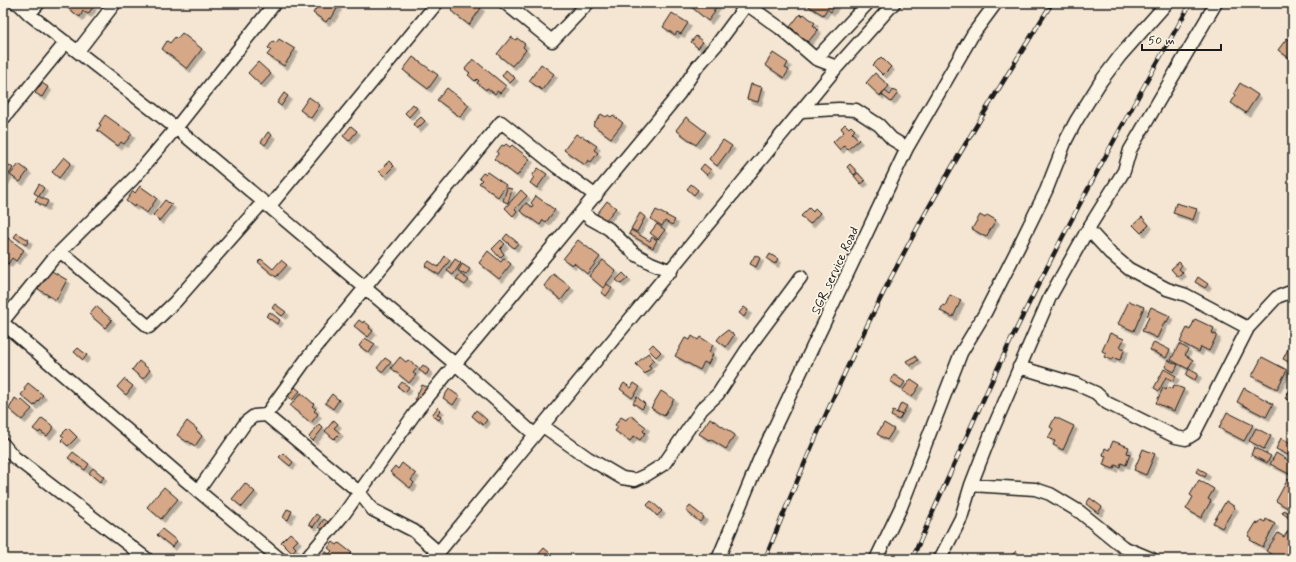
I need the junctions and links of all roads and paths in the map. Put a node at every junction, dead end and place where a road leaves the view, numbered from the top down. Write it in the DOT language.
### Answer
graph roads {
  1 [pos="16,3"];
  2 [pos="38,3"];
  3 [pos="115,3"];
  4 [pos="275,3"];
  5 [pos="437,3"];
  6 [pos="505,3"];
  7 [pos="588,3"];
  8 [pos="868,3"];
  9 [pos="894,3"];
  10 [pos="996,3"];
  11 [pos="1167,3"];
  12 [pos="1216,3"];
  13 [pos="746,4"];
  14 [pos="30,14"];
  15 [pos="66,42"];
  16 [pos="78,51"];
  17 [pos="816,59"];
  18 [pos="837,67"];
  19 [pos="801,111"];
  20 [pos="3,119"];
  21 [pos="176,128"];
  22 [pos="907,148"];
  23 [pos="596,196"];
  24 [pos="266,205"];
  25 [pos="582,211"];
  26 [pos="1088,229"];
  27 [pos="61,252"];
  28 [pos="671,270"];
  29 [pos="801,277"];
  30 [pos="365,288"];
  31 [pos="1293,291"];
  32 [pos="3,322"];
  33 [pos="1248,328"];
  34 [pos="455,364"];
  35 [pos="1019,367"];
  36 [pos="266,415"];
  37 [pos="539,431"];
  38 [pos="3,444"];
  39 [pos="971,485"];
  40 [pos="198,491"];
  41 [pos="359,492"];
  42 [pos="436,556"];
  43 [pos="147,559"];
  44 [pos="280,559"];
  45 [pos="306,559"];
  46 [pos="718,559"];
  47 [pos="876,559"];
  48 [pos="940,559"];
  49 [pos="1152,559"];
  1 -- 14 [label="street"];
  2 -- 14 [label="street"];
  3 -- 16 [label="street"];
  4 -- 21 [label="street"];
  5 -- 24 [label="street"];
  6 -- 7 [label="street"];
  8 -- 17 [label="street"];
  9 -- 18 [label="street"];
  10 -- 22 [label="street, SGR service Road"];
  11 -- 47 [label="street"];
  12 -- 26 [label="street"];
  13 -- 17 [label="street"];
  13 -- 23 [label="street"];
  14 -- 15 [label="street"];
  15 -- 16 [label="street"];
  15 -- 20 [label="street"];
  16 -- 21 [label="street"];
  17 -- 18 [label="street"];
  18 -- 19 [label="street"];
  19 -- 22 [label="street"];
  19 -- 28 [label="street"];
  21 -- 24 [label="street"];
  21 -- 27 [label="street"];
  22 -- 46 [label="street, SGR service Road"];
  23 -- 25 [label="street"];
  23 -- 30 [label="street"];
  24 -- 27 [label="street"];
  24 -- 30 [label="street"];
  25 -- 28 [label="street"];
  25 -- 34 [label="street"];
  26 -- 33 [label="street"];
  26 -- 35 [label="street"];
  27 -- 32 [label="street"];
  28 -- 37 [label="street"];
  29 -- 37 [label="street"];
  30 -- 34 [label="street"];
  30 -- 36 [label="street"];
  31 -- 33 [label="street"];
  32 -- 40 [label="street"];
  33 -- 35 [label="street"];
  34 -- 37 [label="street"];
  34 -- 41 [label="street"];
  35 -- 39 [label="street"];
  36 -- 40 [label="street"];
  36 -- 41 [label="street"];
  37 -- 42 [label="street"];
  38 -- 43 [label="street"];
  39 -- 48 [label="street"];
  39 -- 49 [label="street"];
  40 -- 44 [label="street"];
  41 -- 42 [label="street"];
  41 -- 45 [label="street"];
}
